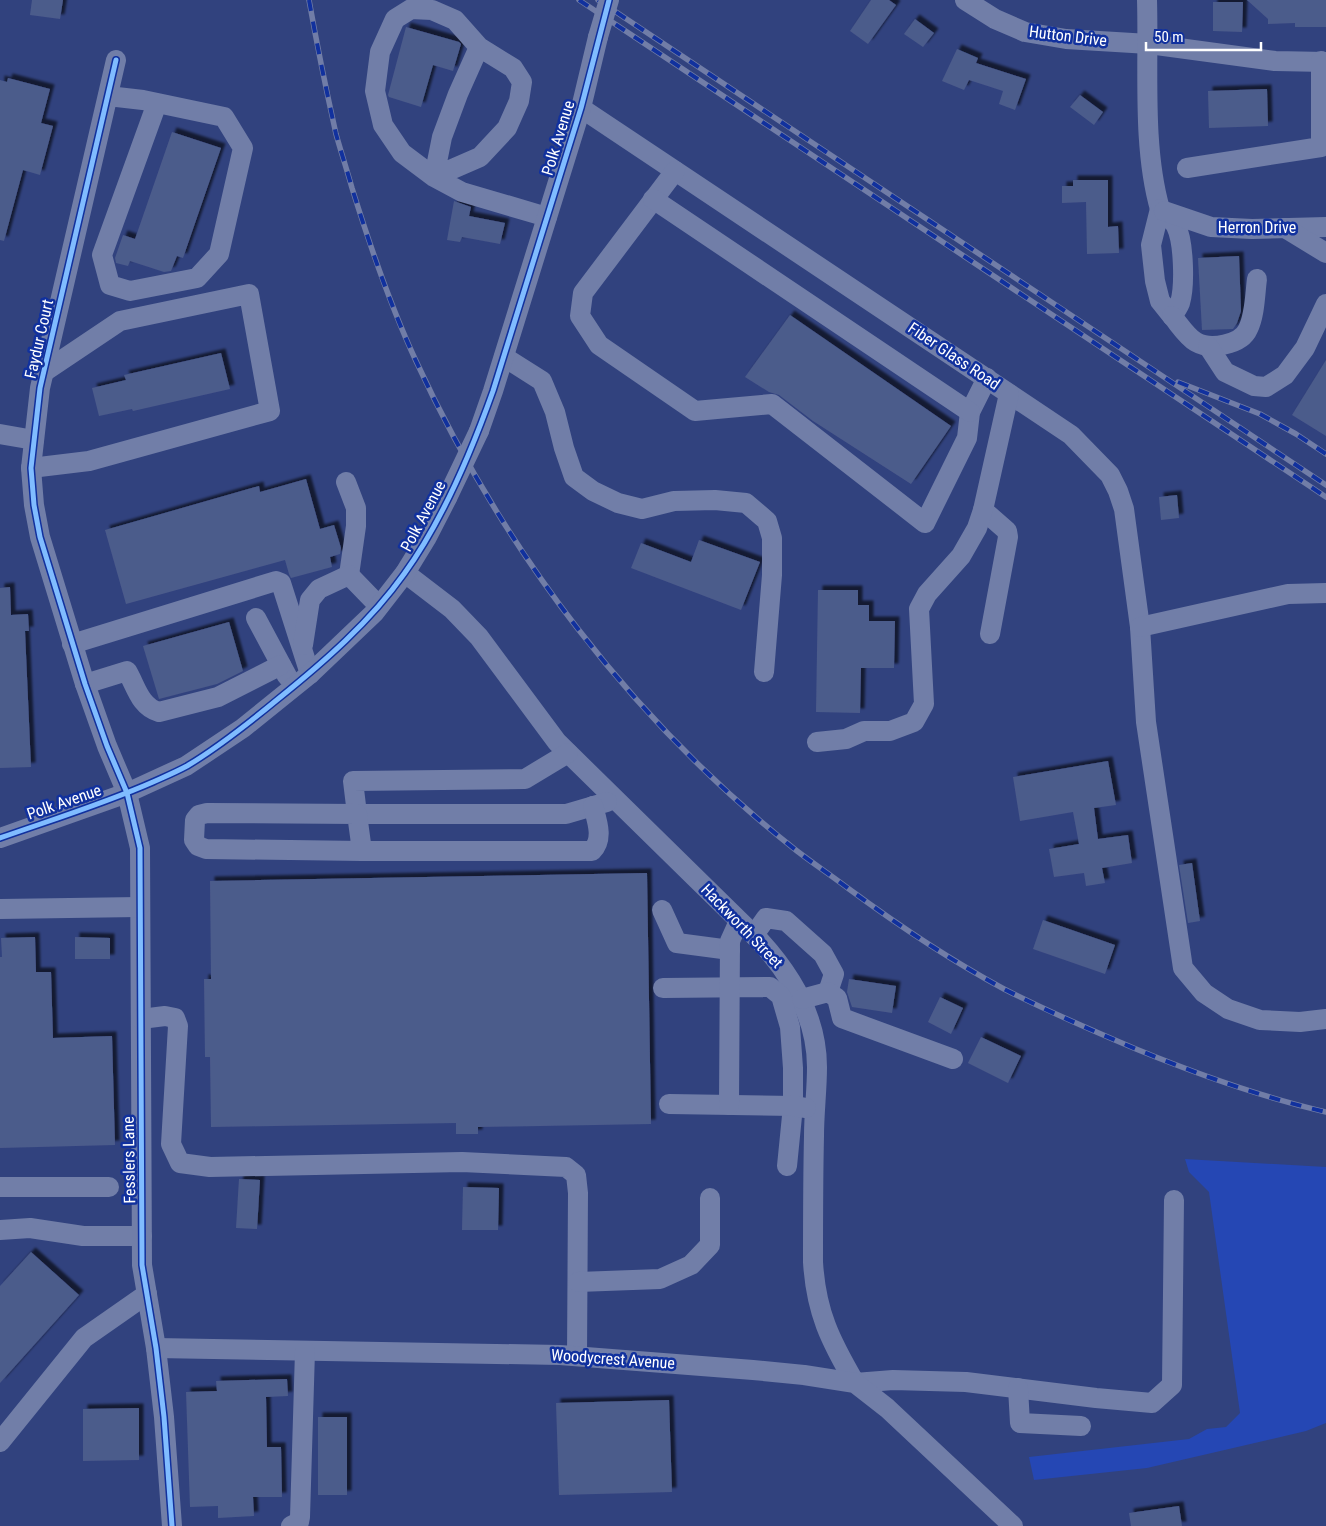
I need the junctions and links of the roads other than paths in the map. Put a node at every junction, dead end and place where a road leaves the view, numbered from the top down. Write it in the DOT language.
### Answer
graph roads {
  1 [pos="610,0"];
  2 [pos="965,0"];
  3 [pos="1147,0"];
  4 [pos="1149,44"];
  5 [pos="479,47"];
  6 [pos="116,60"];
  7 [pos="1323,62"];
  8 [pos="108,96"];
  9 [pos="157,103"];
  10 [pos="581,108"];
  11 [pos="1187,168"];
  12 [pos="675,170"];
  13 [pos="434,177"];
  14 [pos="654,199"];
  15 [pos="1160,209"];
  16 [pos="547,217"];
  17 [pos="1326,227"];
  18 [pos="1284,228"];
  19 [pos="1326,253"];
  20 [pos="1257,279"];
  21 [pos="1326,304"];
  22 [pos="1172,316"];
  23 [pos="1208,346"];
  24 [pos="504,356"];
  25 [pos="44,372"];
  26 [pos="987,378"];
  27 [pos="1010,394"];
  28 [pos="970,412"];
  29 [pos="0,434"];
  30 [pos="34,440"];
  31 [pos="31,468"];
  32 [pos="346,482"];
  33 [pos="983,510"];
  34 [pos="405,574"];
  35 [pos="349,575"];
  36 [pos="1326,593"];
  37 [pos="379,606"];
  38 [pos="256,618"];
  39 [pos="1140,627"];
  40 [pos="990,634"];
  41 [pos="72,644"];
  42 [pos="302,649"];
  43 [pos="281,665"];
  44 [pos="764,672"];
  45 [pos="310,674"];
  46 [pos="85,684"];
  47 [pos="294,687"];
  48 [pos="816,742"];
  49 [pos="568,753"];
  50 [pos="128,793"];
  51 [pos="615,799"];
  52 [pos="593,806"];
  53 [pos="357,814"];
  54 [pos="0,838"];
  55 [pos="362,851"];
  56 [pos="139,907"];
  57 [pos="0,909"];
  58 [pos="662,910"];
  59 [pos="739,921"];
  60 [pos="754,935"];
  61 [pos="730,950"];
  62 [pos="663,988"];
  63 [pos="730,988"];
  64 [pos="828,992"];
  65 [pos="802,999"];
  66 [pos="140,1019"];
  67 [pos="1326,1019"];
  68 [pos="953,1059"];
  69 [pos="670,1104"];
  70 [pos="730,1104"];
  71 [pos="793,1106"];
  72 [pos="815,1109"];
  73 [pos="787,1166"];
  74 [pos="0,1187"];
  75 [pos="109,1187"];
  76 [pos="710,1198"];
  77 [pos="1174,1200"];
  78 [pos="0,1230"];
  79 [pos="142,1236"];
  80 [pos="578,1282"];
  81 [pos="147,1294"];
  82 [pos="156,1348"];
  83 [pos="305,1351"];
  84 [pos="577,1356"];
  85 [pos="855,1382"];
  86 [pos="1018,1388"];
  87 [pos="1081,1426"];
  88 [pos="0,1442"];
  89 [pos="172,1526"];
  90 [pos="291,1526"];
  91 [pos="1013,1526"];
  1 -- 10 [label="street, Polk Avenue, bridge"];
  2 -- 4 [label="street, Hutton Drive"];
  3 -- 4 [label="street"];
  4 -- 7 [label="street, Hutton Drive"];
  4 -- 15 [label="street"];
  5 -- 13 [label="street"];
  5 -- 13 [label="street"];
  5 -- 13 [label="street"];
  6 -- 8 [label="street, Faydur Court"];
  7 -- 11 [label="street"];
  8 -- 9 [label="street"];
  8 -- 25 [label="street, Faydur Court"];
  9 -- 9 [label="street"];
  10 -- 12 [label="street, Fiber Glass Road"];
  10 -- 16 [label="street, Polk Avenue"];
  12 -- 14 [label="street"];
  12 -- 26 [label="street, Fiber Glass Road"];
  13 -- 16 [label="street"];
  14 -- 28 [label="street"];
  14 -- 28 [label="street"];
  15 -- 18 [label="street, Herron Drive"];
  15 -- 22 [label="street"];
  15 -- 22 [label="street"];
  16 -- 24 [label="street, Polk Avenue"];
  17 -- 18 [label="street, Herron Drive"];
  18 -- 19 [label="street"];
  20 -- 23 [label="street"];
  21 -- 23 [label="street"];
  22 -- 23 [label="street"];
  24 -- 34 [label="street, Polk Avenue, bridge"];
  24 -- 44 [label="street"];
  25 -- 30 [label="street, Faydur Court"];
  25 -- 31 [label="street"];
  26 -- 27 [label="street, Fiber Glass Road"];
  26 -- 28 [label="street"];
  27 -- 33 [label="street"];
  27 -- 39 [label="street, Fiber Glass Road"];
  29 -- 30 [label="street"];
  30 -- 31 [label="street, Faydur Court"];
  31 -- 41 [label="street, Faydur Court"];
  32 -- 35 [label="street"];
  33 -- 40 [label="street"];
  33 -- 48 [label="street"];
  34 -- 37 [label="street, Polk Avenue"];
  34 -- 49 [label="street, Hackworth Street"];
  35 -- 37 [label="street"];
  35 -- 42 [label="street"];
  36 -- 39 [label="street"];
  37 -- 45 [label="street, Polk Avenue"];
  38 -- 43 [label="street"];
  39 -- 67 [label="street, Fiber Glass Road"];
  41 -- 42 [label="street"];
  41 -- 46 [label="street, Faydur Court"];
  42 -- 45 [label="street"];
  43 -- 46 [label="street"];
  43 -- 47 [label="street"];
  45 -- 47 [label="street, Polk Avenue"];
  46 -- 50 [label="street, Faydur Court"];
  47 -- 50 [label="street, Polk Avenue"];
  49 -- 51 [label="street, Hackworth Street"];
  49 -- 53 [label="street"];
  50 -- 54 [label="street, Polk Avenue"];
  50 -- 56 [label="street, Fesslers Lane"];
  51 -- 52 [label="street"];
  51 -- 59 [label="street, Hackworth Street"];
  52 -- 53 [label="street"];
  52 -- 55 [label="street"];
  53 -- 55 [label="street"];
  53 -- 55 [label="street"];
  56 -- 57 [label="street"];
  56 -- 66 [label="street, Fesslers Lane"];
  58 -- 61 [label="street"];
  59 -- 60 [label="street, Hackworth Street"];
  59 -- 61 [label="street"];
  60 -- 64 [label="street"];
  60 -- 65 [label="street, Hackworth Street"];
  61 -- 63 [label="street"];
  62 -- 63 [label="street"];
  63 -- 70 [label="street"];
  63 -- 71 [label="street"];
  64 -- 65 [label="street"];
  64 -- 68 [label="street"];
  65 -- 72 [label="street, Hackworth Street"];
  66 -- 79 [label="street, Fesslers Lane"];
  66 -- 80 [label="street"];
  69 -- 70 [label="street"];
  70 -- 71 [label="street"];
  71 -- 72 [label="street"];
  71 -- 73 [label="street"];
  72 -- 85 [label="street, Hackworth Street"];
  74 -- 75 [label="street"];
  76 -- 80 [label="street"];
  77 -- 86 [label="street, Woodycrest Avenue"];
  78 -- 79 [label="street"];
  79 -- 81 [label="street, Fesslers Lane"];
  80 -- 84 [label="street"];
  81 -- 82 [label="street, Fesslers Lane"];
  81 -- 88 [label="street"];
  82 -- 83 [label="street, Woodycrest Avenue"];
  82 -- 89 [label="street, Fesslers Lane"];
  83 -- 84 [label="street, Woodycrest Avenue"];
  83 -- 90 [label="street"];
  84 -- 85 [label="street, Woodycrest Avenue"];
  85 -- 86 [label="street, Woodycrest Avenue"];
  85 -- 91 [label="street"];
  86 -- 87 [label="street"];
}
